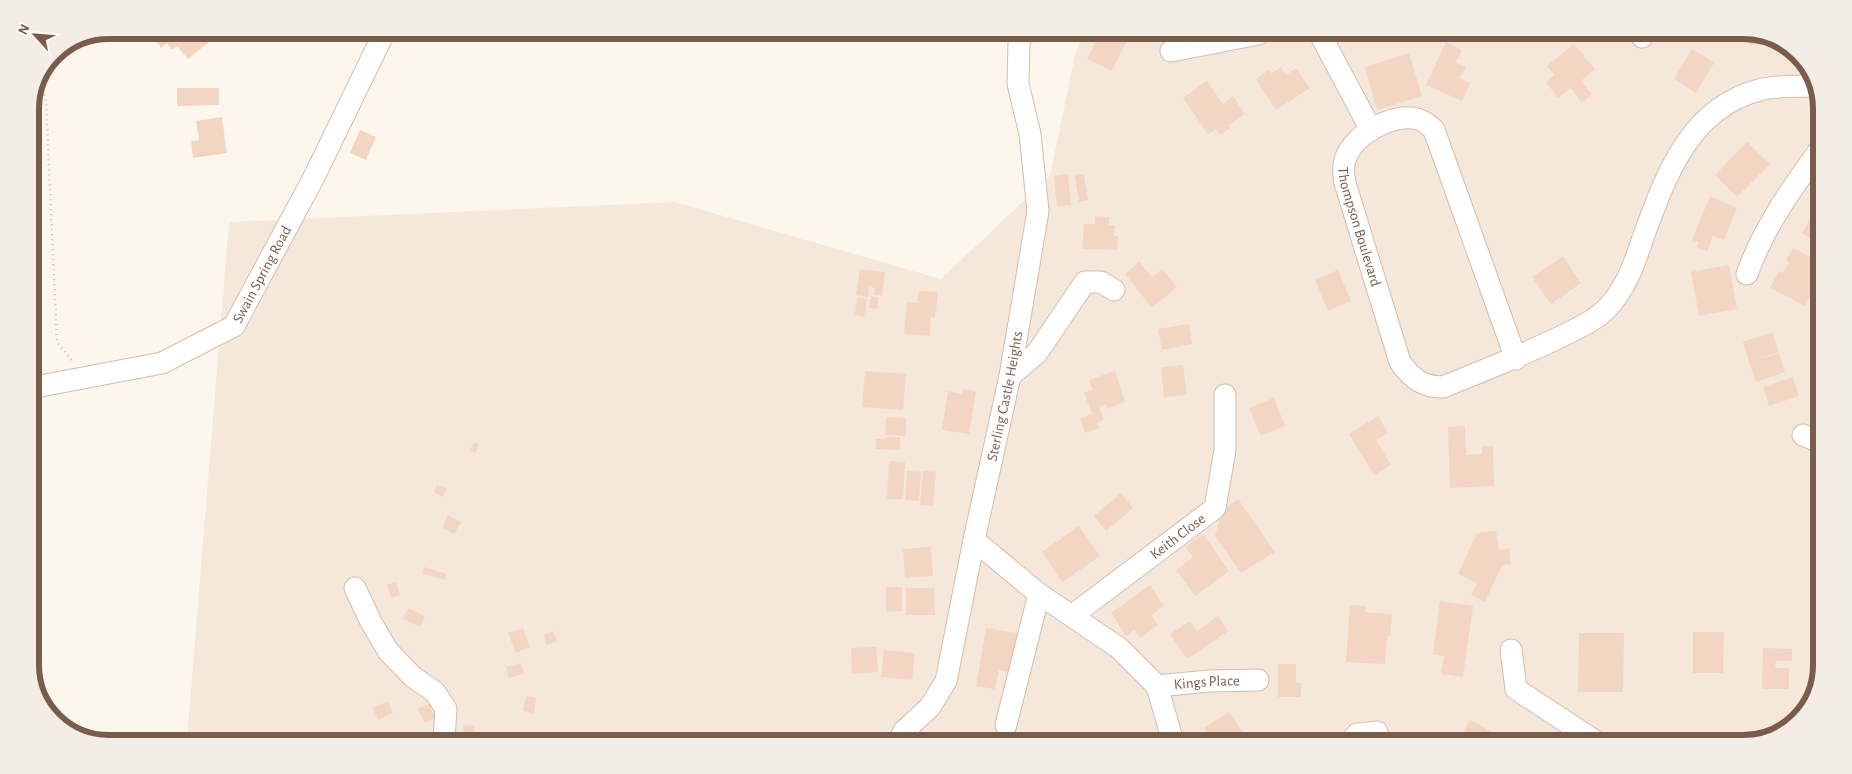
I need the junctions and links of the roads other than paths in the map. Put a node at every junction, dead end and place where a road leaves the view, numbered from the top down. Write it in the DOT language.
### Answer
graph roads {
  1 [pos="381,39"];
  2 [pos="1020,39"];
  3 [pos="1233,39"];
  4 [pos="1323,39"];
  5 [pos="1171,51"];
  6 [pos="1810,86"];
  7 [pos="1371,130"];
  8 [pos="1813,159"];
  9 [pos="1747,274"];
  10 [pos="1114,290"];
  11 [pos="1516,359"];
  12 [pos="1010,376"];
  13 [pos="39,386"];
  14 [pos="1225,395"];
  15 [pos="974,540"];
  16 [pos="355,588"];
  17 [pos="1039,594"];
  18 [pos="1073,615"];
  19 [pos="1511,650"];
  20 [pos="1258,680"];
  21 [pos="1156,686"];
  22 [pos="1006,725"];
  23 [pos="1378,732"];
  24 [pos="444,735"];
  25 [pos="902,735"];
  26 [pos="1171,735"];
  27 [pos="1356,735"];
  28 [pos="1585,735"];
  1 -- 13 [label="street, Swain Spring Road"];
  2 -- 12 [label="street, Sterling Castle Heights"];
  3 -- 5 [label="street"];
  4 -- 7 [label="street"];
  6 -- 11 [label="street, Thompson Boulevard"];
  7 -- 11 [label="street, Thompson Boulevard"];
  7 -- 11 [label="street, Thompson Boulevard"];
  8 -- 9 [label="street"];
  10 -- 12 [label="street"];
  12 -- 15 [label="street, Sterling Castle Heights"];
  14 -- 18 [label="street, Keith Close"];
  15 -- 17 [label="street"];
  15 -- 25 [label="street, Sterling Castle Heights"];
  16 -- 24 [label="street"];
  17 -- 18 [label="street"];
  17 -- 22 [label="street"];
  18 -- 21 [label="street"];
  19 -- 28 [label="street"];
  20 -- 21 [label="street, Kings Place"];
  21 -- 26 [label="street"];
  23 -- 27 [label="street"];
}
